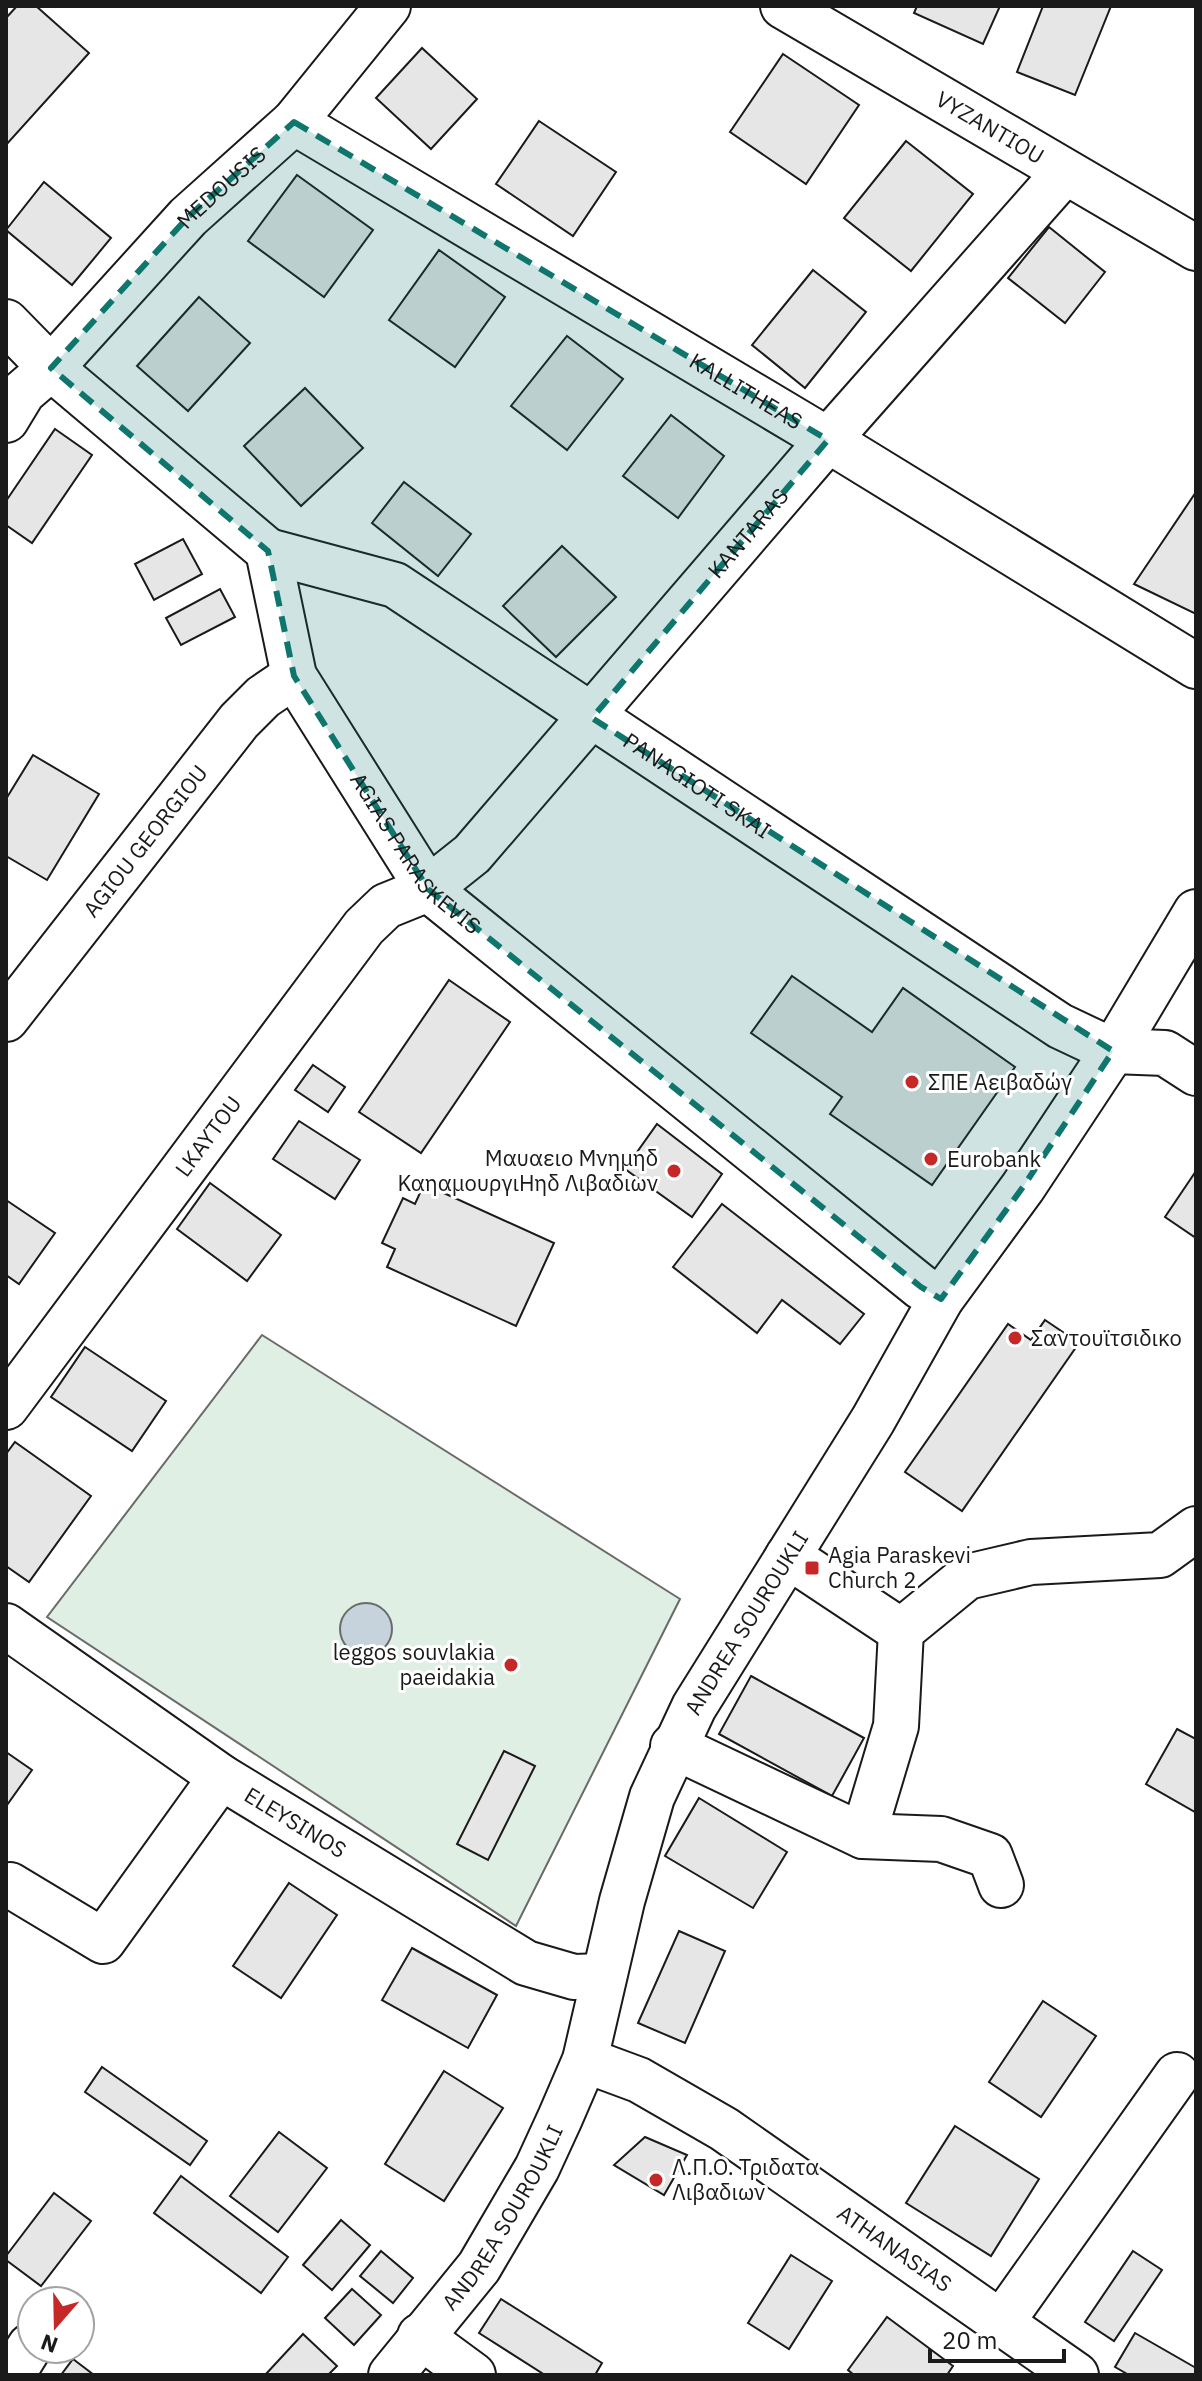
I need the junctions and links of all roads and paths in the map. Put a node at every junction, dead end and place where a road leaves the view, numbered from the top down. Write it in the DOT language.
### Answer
graph roads {
  1 [pos="388,6"];
  2 [pos="783,6"];
  3 [pos="294,122"];
  4 [pos="1065,172"];
  5 [pos="1196,248"];
  6 [pos="6,322"];
  7 [pos="51,368"];
  8 [pos="6,420"];
  9 [pos="828,440"];
  10 [pos="268,551"];
  11 [pos="1196,666"];
  12 [pos="294,676"];
  13 [pos="592,718"];
  14 [pos="428,889"];
  15 [pos="1196,912"];
  16 [pos="6,1019"];
  17 [pos="1113,1051"];
  18 [pos="1196,1073"];
  19 [pos="941,1299"];
  20 [pos="6,1407"];
  21 [pos="1196,1529"];
  22 [pos="788,1556"];
  23 [pos="6,1626"];
  24 [pos="901,1631"];
  25 [pos="673,1746"];
  26 [pos="221,1777"];
  27 [pos="863,1836"];
  28 [pos="10,1885"];
  29 [pos="1001,1885"];
  30 [pos="604,1976"];
  31 [pos="585,2060"];
  32 [pos="1177,2075"];
  33 [pos="1001,2323"];
  34 [pos="420,2336"];
  35 [pos="391,2375"];
  36 [pos="473,2375"];
  37 [pos="1076,2375"];
  1 -- 3 [label="street, MEDOUSIS"];
  2 -- 4 [label="street, VYZANTIOU"];
  3 -- 7 [label="street, MEDOUSIS"];
  3 -- 9 [label="street, KALLITHEAS"];
  4 -- 5 [label="street, VYZANTIOU"];
  4 -- 9 [label="street, KANTARAS"];
  6 -- 7 [label="street"];
  7 -- 8 [label="street, MEDOUSIS"];
  7 -- 10 [label="street"];
  9 -- 11 [label="street, KALLITHEAS"];
  9 -- 13 [label="street, KANTARAS"];
  10 -- 12 [label="street, AGIAS PARASKEVIS"];
  10 -- 13 [label="street, PANAGIOTI SKAI"];
  12 -- 14 [label="street, AGIAS PARASKEVIS"];
  12 -- 16 [label="street, AGIOU GEORGIOU"];
  13 -- 14 [label="street, KANTARAS"];
  13 -- 17 [label="street, PANAGIOTI SKAI"];
  14 -- 19 [label="street, AGIAS PARASKEVIS"];
  14 -- 20 [label="street, LKAYTOU"];
  15 -- 17 [label="street, ANDREA SOUROUKLI"];
  17 -- 18 [label="street"];
  17 -- 19 [label="street, ANDREA SOUROUKLI"];
  19 -- 22 [label="street, ANDREA SOUROUKLI"];
  21 -- 24 [label="street"];
  22 -- 24 [label="street"];
  22 -- 25 [label="street, ANDREA SOUROUKLI"];
  23 -- 26 [label="street, ELEYSINOS"];
  24 -- 27 [label="street"];
  25 -- 27 [label="street"];
  25 -- 30 [label="street, ANDREA SOUROUKLI"];
  26 -- 28 [label="street"];
  26 -- 30 [label="street, ELEYSINOS"];
  27 -- 29 [label="street"];
  30 -- 31 [label="street, ANDREA SOUROUKLI"];
  31 -- 33 [label="street, ATHANASIAS"];
  31 -- 34 [label="street, ANDREA SOUROUKLI"];
  32 -- 33 [label="street"];
  33 -- 37 [label="street, ATHANASIAS"];
  34 -- 35 [label="street, ANDREA SOUROUKLI"];
  34 -- 36 [label="street"];
}
